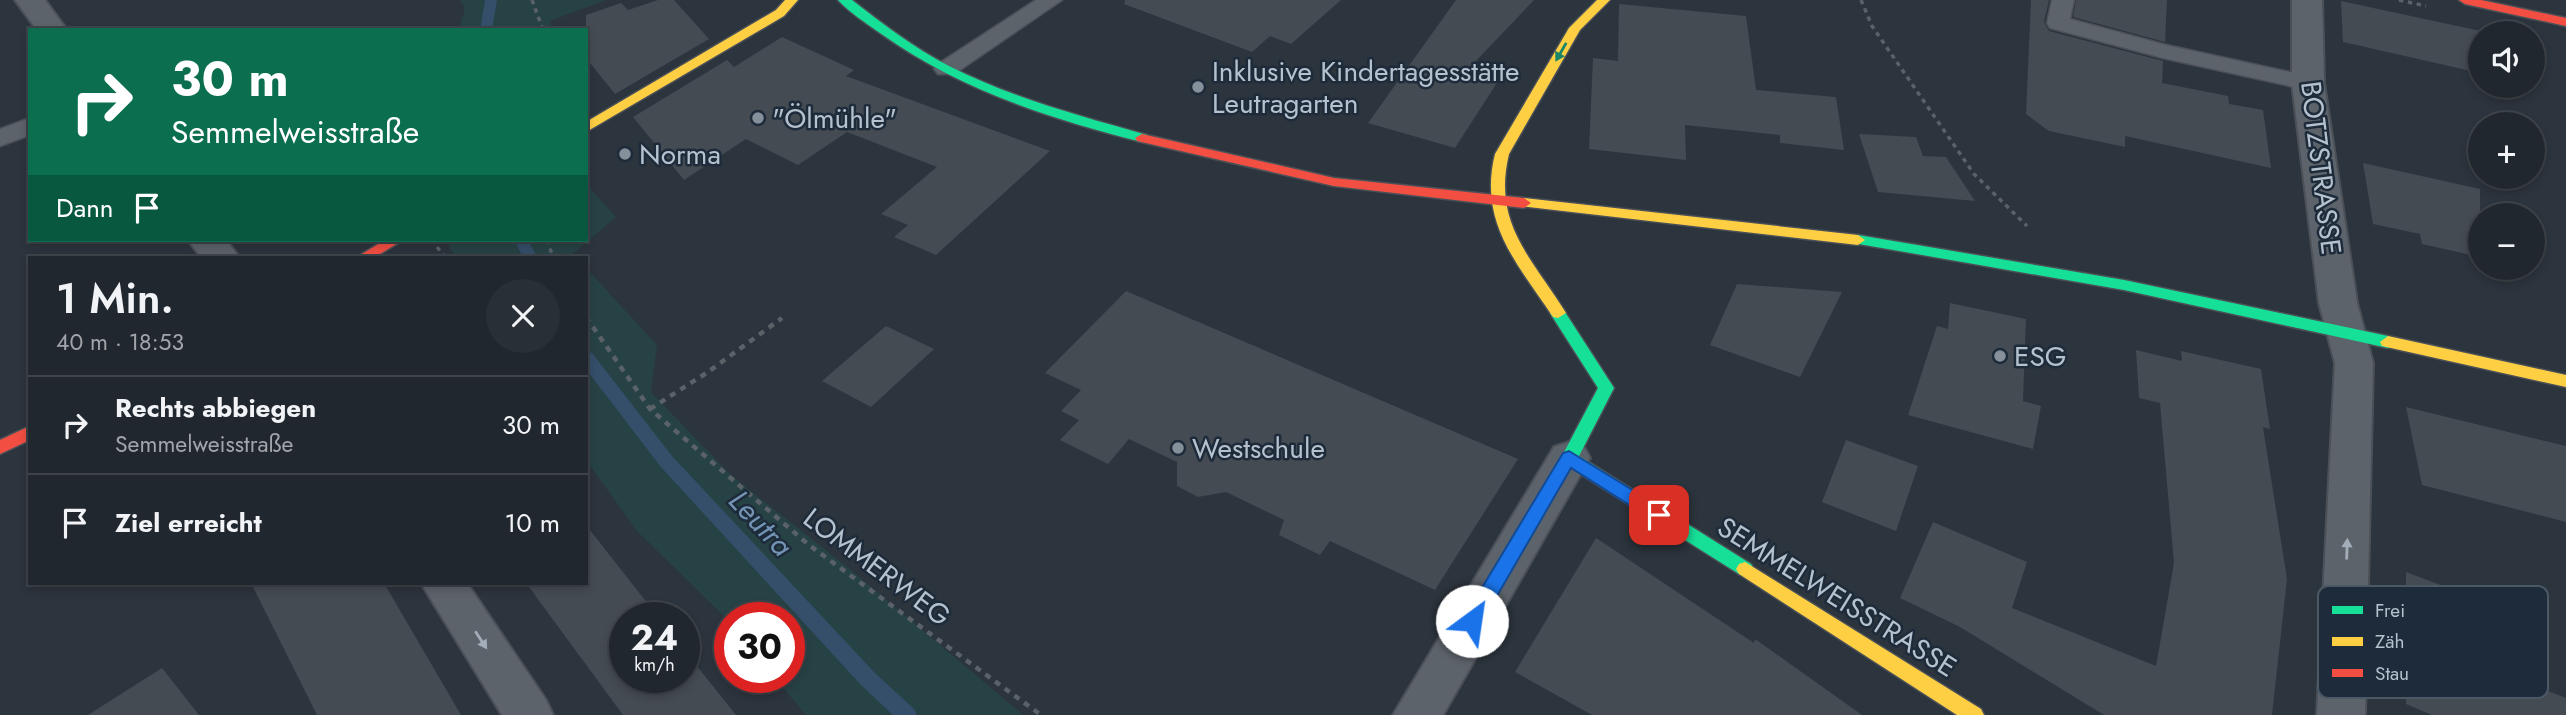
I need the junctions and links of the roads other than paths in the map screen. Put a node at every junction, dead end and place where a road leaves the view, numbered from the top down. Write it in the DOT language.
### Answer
graph roads {
  1 [pos="30,0"];
  2 [pos="792,0"];
  3 [pos="844,0"];
  4 [pos="1051,0"];
  5 [pos="1604,0"];
  6 [pos="2063,0"];
  7 [pos="2307,0"];
  8 [pos="2465,0"];
  9 [pos="2566,22"];
  10 [pos="51,28"];
  11 [pos="946,69"];
  12 [pos="2308,83"];
  13 [pos="28,127"];
  14 [pos="588,127"];
  15 [pos="0,138"];
  16 [pos="1495,200"];
  17 [pos="208,242"];
  18 [pos="392,242"];
  19 [pos="220,256"];
  20 [pos="366,256"];
  21 [pos="2348,334"];
  22 [pos="2566,381"];
  23 [pos="28,433"];
  24 [pos="0,448"];
  25 [pos="1569,458"];
  26 [pos="444,585"];
  27 [pos="2346,586"];
  28 [pos="529,715"];
  29 [pos="1417,715"];
  30 [pos="1974,715"];
  1 -- 10 [label="street"];
  2 -- 14 [label="street"];
  3 -- 11 [label="street"];
  4 -- 11 [label="lane"];
  5 -- 16 [label="street, one-way"];
  6 -- 12 [label="lane"];
  7 -- 12 [label="street, BOTZSTRASSE"];
  8 -- 9 [label="street"];
  11 -- 16 [label="street"];
  12 -- 21 [label="street, BOTZSTRASSE"];
  13 -- 15 [label="lane"];
  16 -- 21 [label="street"];
  16 -- 25 [label="street"];
  17 -- 19 [label="street"];
  18 -- 20 [label="street"];
  21 -- 22 [label="street"];
  27 -- 21 [label="street, BOTZSTRASSE, one-way"];
  23 -- 24 [label="street"];
  25 -- 29 [label="street"];
  25 -- 30 [label="street, SEMMELWEISSTRASSE"];
  26 -- 28 [label="street, one-way"];
}
